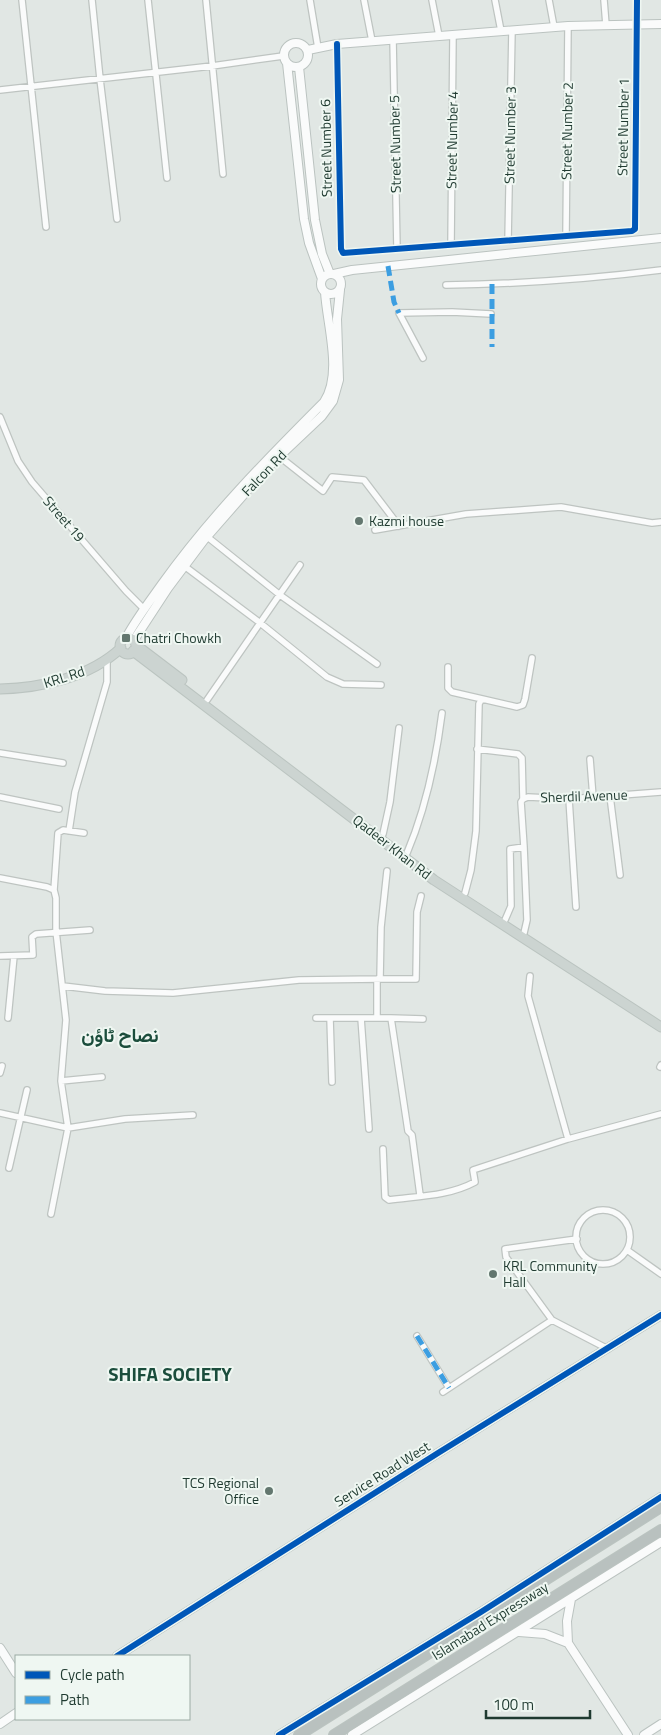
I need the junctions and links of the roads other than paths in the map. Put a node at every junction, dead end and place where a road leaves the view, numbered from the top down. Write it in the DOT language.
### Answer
graph roads {
  1 [pos="22,0"];
  2 [pos="92,0"];
  3 [pos="148,0"];
  4 [pos="206,0"];
  5 [pos="310,0"];
  6 [pos="364,0"];
  7 [pos="432,0"];
  8 [pos="495,0"];
  9 [pos="549,0"];
  10 [pos="604,0"];
  11 [pos="637,0"];
  12 [pos="637,24"];
  13 [pos="661,24"];
  14 [pos="606,25"];
  15 [pos="568,26"];
  16 [pos="554,27"];
  17 [pos="512,30"];
  18 [pos="501,31"];
  19 [pos="453,35"];
  20 [pos="439,36"];
  21 [pos="393,39"];
  22 [pos="372,41"];
  23 [pos="337,44"];
  24 [pos="318,48"];
  25 [pos="308,50"];
  26 [pos="285,60"];
  27 [pos="212,66"];
  28 [pos="298,67"];
  29 [pos="156,71"];
  30 [pos="100,79"];
  31 [pos="31,86"];
  32 [pos="0,90"];
  33 [pos="223,174"];
  34 [pos="167,178"];
  35 [pos="117,219"];
  36 [pos="46,227"];
  37 [pos="566,236"];
  38 [pos="661,238"];
  39 [pos="508,240"];
  40 [pos="452,245"];
  41 [pos="397,249"];
  42 [pos="352,270"];
  43 [pos="661,270"];
  44 [pos="332,274"];
  45 [pos="322,279"];
  46 [pos="446,285"];
  47 [pos="341,287"];
  48 [pos="326,292"];
  49 [pos="491,314"];
  50 [pos="423,358"];
  51 [pos="0,417"];
  52 [pos="285,461"];
  53 [pos="661,522"];
  54 [pos="399,526"];
  55 [pos="375,530"];
  56 [pos="210,539"];
  57 [pos="300,565"];
  58 [pos="187,568"];
  59 [pos="280,595"];
  60 [pos="144,610"];
  61 [pos="259,622"];
  62 [pos="132,644"];
  63 [pos="532,658"];
  64 [pos="107,660"];
  65 [pos="377,664"];
  66 [pos="448,667"];
  67 [pos="381,685"];
  68 [pos="0,689"];
  69 [pos="207,700"];
  70 [pos="481,700"];
  71 [pos="442,713"];
  72 [pos="400,728"];
  73 [pos="477,749"];
  74 [pos="0,753"];
  75 [pos="590,759"];
  76 [pos="64,763"];
  77 [pos="661,792"];
  78 [pos="610,796"];
  79 [pos="0,797"];
  80 [pos="593,797"];
  81 [pos="523,798"];
  82 [pos="569,798"];
  83 [pos="59,809"];
  84 [pos="69,831"];
  85 [pos="84,833"];
  86 [pos="383,834"];
  87 [pos="524,847"];
  88 [pos="407,853"];
  89 [pos="387,871"];
  90 [pos="620,875"];
  91 [pos="0,878"];
  92 [pos="54,890"];
  93 [pos="465,893"];
  94 [pos="421,896"];
  95 [pos="576,906"];
  96 [pos="505,920"];
  97 [pos="90,930"];
  98 [pos="56,931"];
  99 [pos="524,932"];
  100 [pos="0,956"];
  101 [pos="14,956"];
  102 [pos="530,976"];
  103 [pos="379,979"];
  104 [pos="63,986"];
  105 [pos="8,1018"];
  106 [pos="316,1018"];
  107 [pos="330,1018"];
  108 [pos="361,1018"];
  109 [pos="377,1018"];
  110 [pos="391,1018"];
  111 [pos="423,1019"];
  112 [pos="661,1020"];
  113 [pos="661,1027"];
  114 [pos="2,1066"];
  115 [pos="0,1073"];
  116 [pos="102,1077"];
  117 [pos="61,1082"];
  118 [pos="332,1082"];
  119 [pos="27,1090"];
  120 [pos="0,1113"];
  121 [pos="661,1114"];
  122 [pos="193,1115"];
  123 [pos="22,1118"];
  124 [pos="68,1128"];
  125 [pos="369,1129"];
  126 [pos="568,1139"];
  127 [pos="383,1149"];
  128 [pos="9,1168"];
  129 [pos="420,1196"];
  130 [pos="51,1214"];
  131 [pos="577,1238"];
  132 [pos="627,1250"];
  133 [pos="661,1274"];
  134 [pos="661,1315"];
  135 [pos="552,1320"];
  136 [pos="417,1336"];
  137 [pos="608,1348"];
  138 [pos="449,1388"];
  139 [pos="443,1392"];
  140 [pos="661,1497"];
  141 [pos="661,1507"];
  142 [pos="661,1530"];
  143 [pos="661,1542"];
  144 [pos="571,1599"];
  145 [pos="519,1632"];
  146 [pos="568,1643"];
  147 [pos="0,1648"];
  148 [pos="119,1655"];
  149 [pos="15,1671"];
  150 [pos="15,1714"];
  151 [pos="0,1724"];
  152 [pos="661,1724"];
  153 [pos="279,1735"];
  154 [pos="299,1735"];
  155 [pos="334,1735"];
  156 [pos="352,1735"];
  157 [pos="628,1735"];
  158 [pos="644,1735"];
  1 -- 31 [label="street"];
  2 -- 30 [label="street"];
  3 -- 29 [label="street"];
  4 -- 27 [label="street"];
  5 -- 24 [label="street"];
  6 -- 22 [label="street"];
  7 -- 20 [label="street"];
  8 -- 18 [label="street"];
  9 -- 16 [label="street"];
  10 -- 14 [label="street"];
  11 -- 12 [label="street, Street Number 1"];
  12 -- 13 [label="street"];
  12 -- 14 [label="street"];
  12 -- 37 [label="street, Street Number 1"];
  14 -- 15 [label="street"];
  15 -- 16 [label="street"];
  15 -- 37 [label="street, Street Number 2"];
  16 -- 17 [label="street"];
  17 -- 18 [label="street"];
  17 -- 39 [label="street, Street Number 3"];
  18 -- 19 [label="street"];
  19 -- 20 [label="street"];
  19 -- 40 [label="street, Street Number 4"];
  20 -- 21 [label="street"];
  21 -- 22 [label="street"];
  21 -- 41 [label="street, Street Number 5"];
  22 -- 23 [label="street"];
  23 -- 24 [label="street"];
  23 -- 41 [label="street, Street Number 6"];
  24 -- 25 [label="street"];
  25 -- 26 [label="street"];
  25 -- 28 [label="street"];
  26 -- 27 [label="street"];
  26 -- 28 [label="street"];
  26 -- 45 [label="street"];
  27 -- 29 [label="street"];
  27 -- 33 [label="street"];
  28 -- 44 [label="street"];
  29 -- 30 [label="street"];
  29 -- 34 [label="street"];
  30 -- 31 [label="street"];
  30 -- 35 [label="street"];
  31 -- 32 [label="street"];
  31 -- 36 [label="street"];
  37 -- 39 [label="street"];
  38 -- 42 [label="street"];
  39 -- 40 [label="street"];
  40 -- 41 [label="street"];
  42 -- 44 [label="street"];
  42 -- 47 [label="street"];
  43 -- 46 [label="street"];
  44 -- 45 [label="street"];
  44 -- 47 [label="street"];
  45 -- 48 [label="street"];
  47 -- 48 [label="street"];
  47 -- 62 [label="street, Falcon Rd"];
  48 -- 60 [label="street, Falcon Rd"];
  49 -- 50 [label="street"];
  51 -- 60 [label="street, Street 19"];
  52 -- 54 [label="street"];
  53 -- 54 [label="street"];
  54 -- 55 [label="street"];
  56 -- 59 [label="street"];
  57 -- 59 [label="street"];
  58 -- 61 [label="street"];
  59 -- 61 [label="street"];
  59 -- 65 [label="street"];
  60 -- 62 [label="street, Falcon Rd"];
  61 -- 67 [label="street"];
  61 -- 69 [label="street"];
  62 -- 64 [label="main road, KRL Rd"];
  62 -- 69 [label="main road, Qadeer Khan Rd"];
  62 -- 113 [label="main road, Qadeer Khan Rd"];
  63 -- 70 [label="street"];
  64 -- 68 [label="main road, KRL Rd"];
  64 -- 84 [label="street"];
  66 -- 70 [label="street"];
  69 -- 86 [label="main road, Qadeer Khan Rd"];
  70 -- 73 [label="street"];
  71 -- 88 [label="street"];
  72 -- 86 [label="street"];
  73 -- 81 [label="street"];
  73 -- 93 [label="street"];
  74 -- 76 [label="street"];
  75 -- 80 [label="street"];
  77 -- 78 [label="street, Sherdil Avenue"];
  78 -- 80 [label="street, Sherdil Avenue"];
  78 -- 90 [label="street"];
  79 -- 83 [label="street"];
  80 -- 82 [label="street, Sherdil Avenue"];
  81 -- 82 [label="street, Sherdil Avenue"];
  81 -- 87 [label="street, Sherdil Avenue"];
  82 -- 95 [label="street"];
  84 -- 85 [label="street"];
  84 -- 92 [label="street"];
  86 -- 88 [label="main road, Qadeer Khan Rd"];
  87 -- 96 [label="street"];
  87 -- 99 [label="street, Sherdil Avenue"];
  88 -- 93 [label="main road, Qadeer Khan Rd"];
  89 -- 103 [label="street"];
  91 -- 92 [label="street"];
  92 -- 98 [label="street"];
  93 -- 96 [label="main road, Qadeer Khan Rd"];
  94 -- 103 [label="street"];
  96 -- 99 [label="main road, Qadeer Khan Rd"];
  97 -- 98 [label="street"];
  98 -- 101 [label="street"];
  98 -- 104 [label="street"];
  99 -- 112 [label="main road, Qadeer Khan Rd"];
  100 -- 101 [label="street"];
  101 -- 105 [label="street"];
  102 -- 126 [label="street"];
  103 -- 104 [label="street"];
  103 -- 109 [label="street"];
  104 -- 117 [label="street"];
  106 -- 107 [label="street"];
  107 -- 108 [label="street"];
  107 -- 118 [label="street"];
  108 -- 109 [label="street"];
  108 -- 125 [label="street"];
  109 -- 110 [label="street"];
  110 -- 111 [label="street"];
  110 -- 129 [label="street"];
  114 -- 115 [label="street"];
  116 -- 117 [label="street"];
  117 -- 124 [label="street"];
  119 -- 123 [label="street"];
  120 -- 123 [label="street"];
  121 -- 126 [label="street"];
  122 -- 124 [label="street"];
  123 -- 124 [label="street"];
  123 -- 128 [label="street"];
  124 -- 130 [label="street"];
  126 -- 129 [label="street"];
  127 -- 129 [label="street"];
  131 -- 132 [label="street"];
  131 -- 132 [label="street"];
  131 -- 135 [label="street"];
  132 -- 133 [label="street"];
  134 -- 137 [label="street, Service Road West"];
  135 -- 137 [label="street"];
  135 -- 138 [label="street"];
  136 -- 138 [label="street"];
  137 -- 148 [label="street, Service Road West"];
  138 -- 139 [label="street"];
  140 -- 153 [label="street"];
  141 -- 154 [label="highway, Islamabad Expressway"];
  142 -- 155 [label="highway, Islamabad Expressway"];
  143 -- 144 [label="street"];
  144 -- 145 [label="street"];
  144 -- 146 [label="street"];
  145 -- 146 [label="street"];
  145 -- 156 [label="street"];
  146 -- 157 [label="street"];
  147 -- 149 [label="street"];
  150 -- 151 [label="street"];
  152 -- 158 [label="street"];
}
